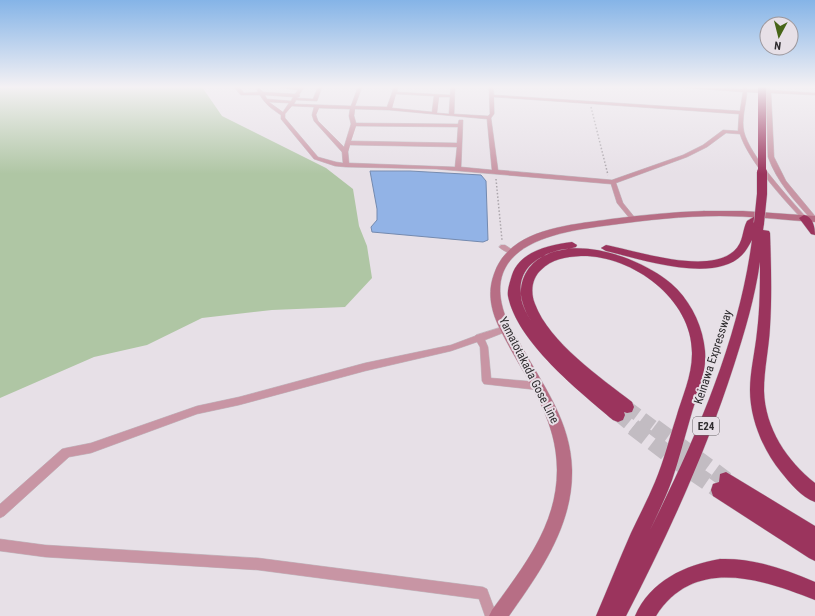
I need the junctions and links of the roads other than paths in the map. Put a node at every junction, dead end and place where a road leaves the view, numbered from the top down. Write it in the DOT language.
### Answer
graph roads {
  1 [pos="283,116"];
  2 [pos="314,116"];
  3 [pos="351,116"];
  4 [pos="461,116"];
  5 [pos="742,116"];
  6 [pos="765,116"];
  7 [pos="768,116"];
  8 [pos="489,118"];
  9 [pos="354,124"];
  10 [pos="460,126"];
  11 [pos="741,133"];
  12 [pos="350,143"];
  13 [pos="459,146"];
  14 [pos="345,152"];
  15 [pos="346,165"];
  16 [pos="458,168"];
  17 [pos="496,171"];
  18 [pos="613,182"];
  19 [pos="633,219"];
  20 [pos="812,219"];
  21 [pos="759,222"];
  22 [pos="815,232"];
  23 [pos="505,330"];
  24 [pos="479,337"];
  25 [pos="538,386"];
  26 [pos="815,494"];
  27 [pos="0,512"];
  28 [pos="815,536"];
  29 [pos="0,545"];
  30 [pos="815,552"];
  31 [pos="815,591"];
  32 [pos="491,616"];
  33 [pos="498,616"];
  34 [pos="606,616"];
  35 [pos="616,616"];
  36 [pos="645,616"];
  1 -- 15 [label="street"];
  2 -- 14 [label="street"];
  3 -- 9 [label="street"];
  4 -- 8 [label="street"];
  4 -- 10 [label="street"];
  5 -- 11 [label="street"];
  6 -- 21 [label="highway, bridge"];
  7 -- 20 [label="street"];
  8 -- 17 [label="street"];
  9 -- 10 [label="street"];
  9 -- 12 [label="street"];
  10 -- 13 [label="street"];
  11 -- 18 [label="street"];
  11 -- 20 [label="street"];
  12 -- 13 [label="street"];
  12 -- 14 [label="street"];
  13 -- 16 [label="street"];
  14 -- 15 [label="street"];
  15 -- 16 [label="street"];
  16 -- 17 [label="street"];
  17 -- 18 [label="street"];
  18 -- 19 [label="street"];
  19 -- 20 [label="main road, Yamatotakada Gose Line"];
  19 -- 23 [label="main road, Yamatotakada Gose Line"];
  20 -- 22 [label="highway"];
  21 -- 26 [label="highway"];
  21 -- 34 [label="highway"];
  21 -- 35 [label="highway, Keinawa Expressway / E24"];
  23 -- 24 [label="street"];
  23 -- 25 [label="main road, Yamatotakada Gose Line"];
  24 -- 25 [label="street"];
  24 -- 27 [label="street"];
  25 -- 33 [label="main road, Yamatotakada Gose Line"];
  28 -- 30 [label="highway"];
  29 -- 32 [label="street"];
  31 -- 36 [label="highway"];
}
